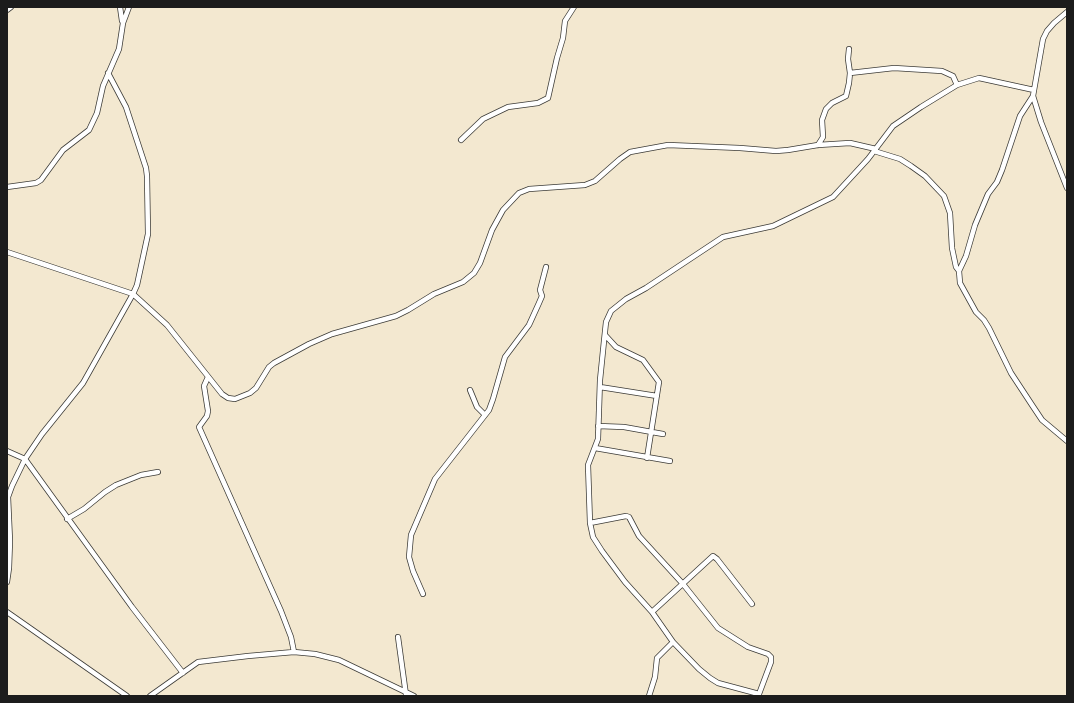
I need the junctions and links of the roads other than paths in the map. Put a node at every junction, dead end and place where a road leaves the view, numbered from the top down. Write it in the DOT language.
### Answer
graph roads {
  1 [pos="11,7"];
  2 [pos="120,7"];
  3 [pos="129,7"];
  4 [pos="574,7"];
  5 [pos="7,10"];
  6 [pos="1067,12"];
  7 [pos="123,23"];
  8 [pos="849,49"];
  9 [pos="108,73"];
  10 [pos="850,73"];
  11 [pos="957,85"];
  12 [pos="1034,90"];
  13 [pos="1033,96"];
  14 [pos="461,140"];
  15 [pos="818,145"];
  16 [pos="875,150"];
  17 [pos="1065,179"];
  18 [pos="7,187"];
  19 [pos="1067,188"];
  20 [pos="7,252"];
  21 [pos="546,267"];
  22 [pos="959,271"];
  23 [pos="133,294"];
  24 [pos="605,335"];
  25 [pos="208,377"];
  26 [pos="600,387"];
  27 [pos="470,390"];
  28 [pos="657,396"];
  29 [pos="485,415"];
  30 [pos="598,426"];
  31 [pos="652,431"];
  32 [pos="663,434"];
  33 [pos="1067,441"];
  34 [pos="595,448"];
  35 [pos="7,451"];
  36 [pos="647,458"];
  37 [pos="25,459"];
  38 [pos="670,461"];
  39 [pos="158,472"];
  40 [pos="8,497"];
  41 [pos="68,519"];
  42 [pos="590,523"];
  43 [pos="8,541"];
  44 [pos="7,582"];
  45 [pos="683,584"];
  46 [pos="423,594"];
  47 [pos="752,604"];
  48 [pos="7,612"];
  49 [pos="652,612"];
  50 [pos="398,637"];
  51 [pos="673,642"];
  52 [pos="294,652"];
  53 [pos="183,673"];
  54 [pos="406,694"];
  55 [pos="759,695"];
  56 [pos="127,696"];
  57 [pos="150,696"];
  58 [pos="414,696"];
  59 [pos="649,696"];
  1 -- 5 [label="street"];
  2 -- 7 [label="street"];
  3 -- 7 [label="street"];
  4 -- 14 [label="street"];
  6 -- 12 [label="street"];
  7 -- 9 [label="street"];
  8 -- 10 [label="street"];
  9 -- 18 [label="street"];
  9 -- 23 [label="street"];
  10 -- 11 [label="street"];
  10 -- 15 [label="street"];
  11 -- 12 [label="street"];
  11 -- 16 [label="street"];
  12 -- 13 [label="street"];
  13 -- 17 [label="street"];
  13 -- 22 [label="street"];
  15 -- 16 [label="street"];
  15 -- 25 [label="street"];
  16 -- 22 [label="street"];
  16 -- 24 [label="street"];
  17 -- 19 [label="street"];
  20 -- 23 [label="street"];
  21 -- 29 [label="street"];
  22 -- 33 [label="street"];
  23 -- 25 [label="street"];
  23 -- 37 [label="street"];
  24 -- 26 [label="street"];
  24 -- 28 [label="street"];
  25 -- 52 [label="street"];
  26 -- 28 [label="street"];
  26 -- 30 [label="street"];
  27 -- 29 [label="street"];
  28 -- 31 [label="street"];
  29 -- 46 [label="street"];
  30 -- 31 [label="street"];
  30 -- 34 [label="street"];
  31 -- 32 [label="street"];
  31 -- 36 [label="street"];
  34 -- 36 [label="street"];
  34 -- 42 [label="street"];
  35 -- 37 [label="street"];
  36 -- 38 [label="street"];
  37 -- 40 [label="street"];
  37 -- 41 [label="street"];
  39 -- 41 [label="street"];
  40 -- 43 [label="street"];
  41 -- 53 [label="street"];
  42 -- 45 [label="street"];
  42 -- 49 [label="street"];
  43 -- 44 [label="street"];
  45 -- 47 [label="street"];
  45 -- 49 [label="street"];
  45 -- 55 [label="street"];
  48 -- 56 [label="street"];
  49 -- 51 [label="street"];
  50 -- 54 [label="street"];
  51 -- 55 [label="street"];
  51 -- 59 [label="street"];
  52 -- 53 [label="street"];
  52 -- 54 [label="street"];
  53 -- 57 [label="street"];
  54 -- 58 [label="street"];
}
